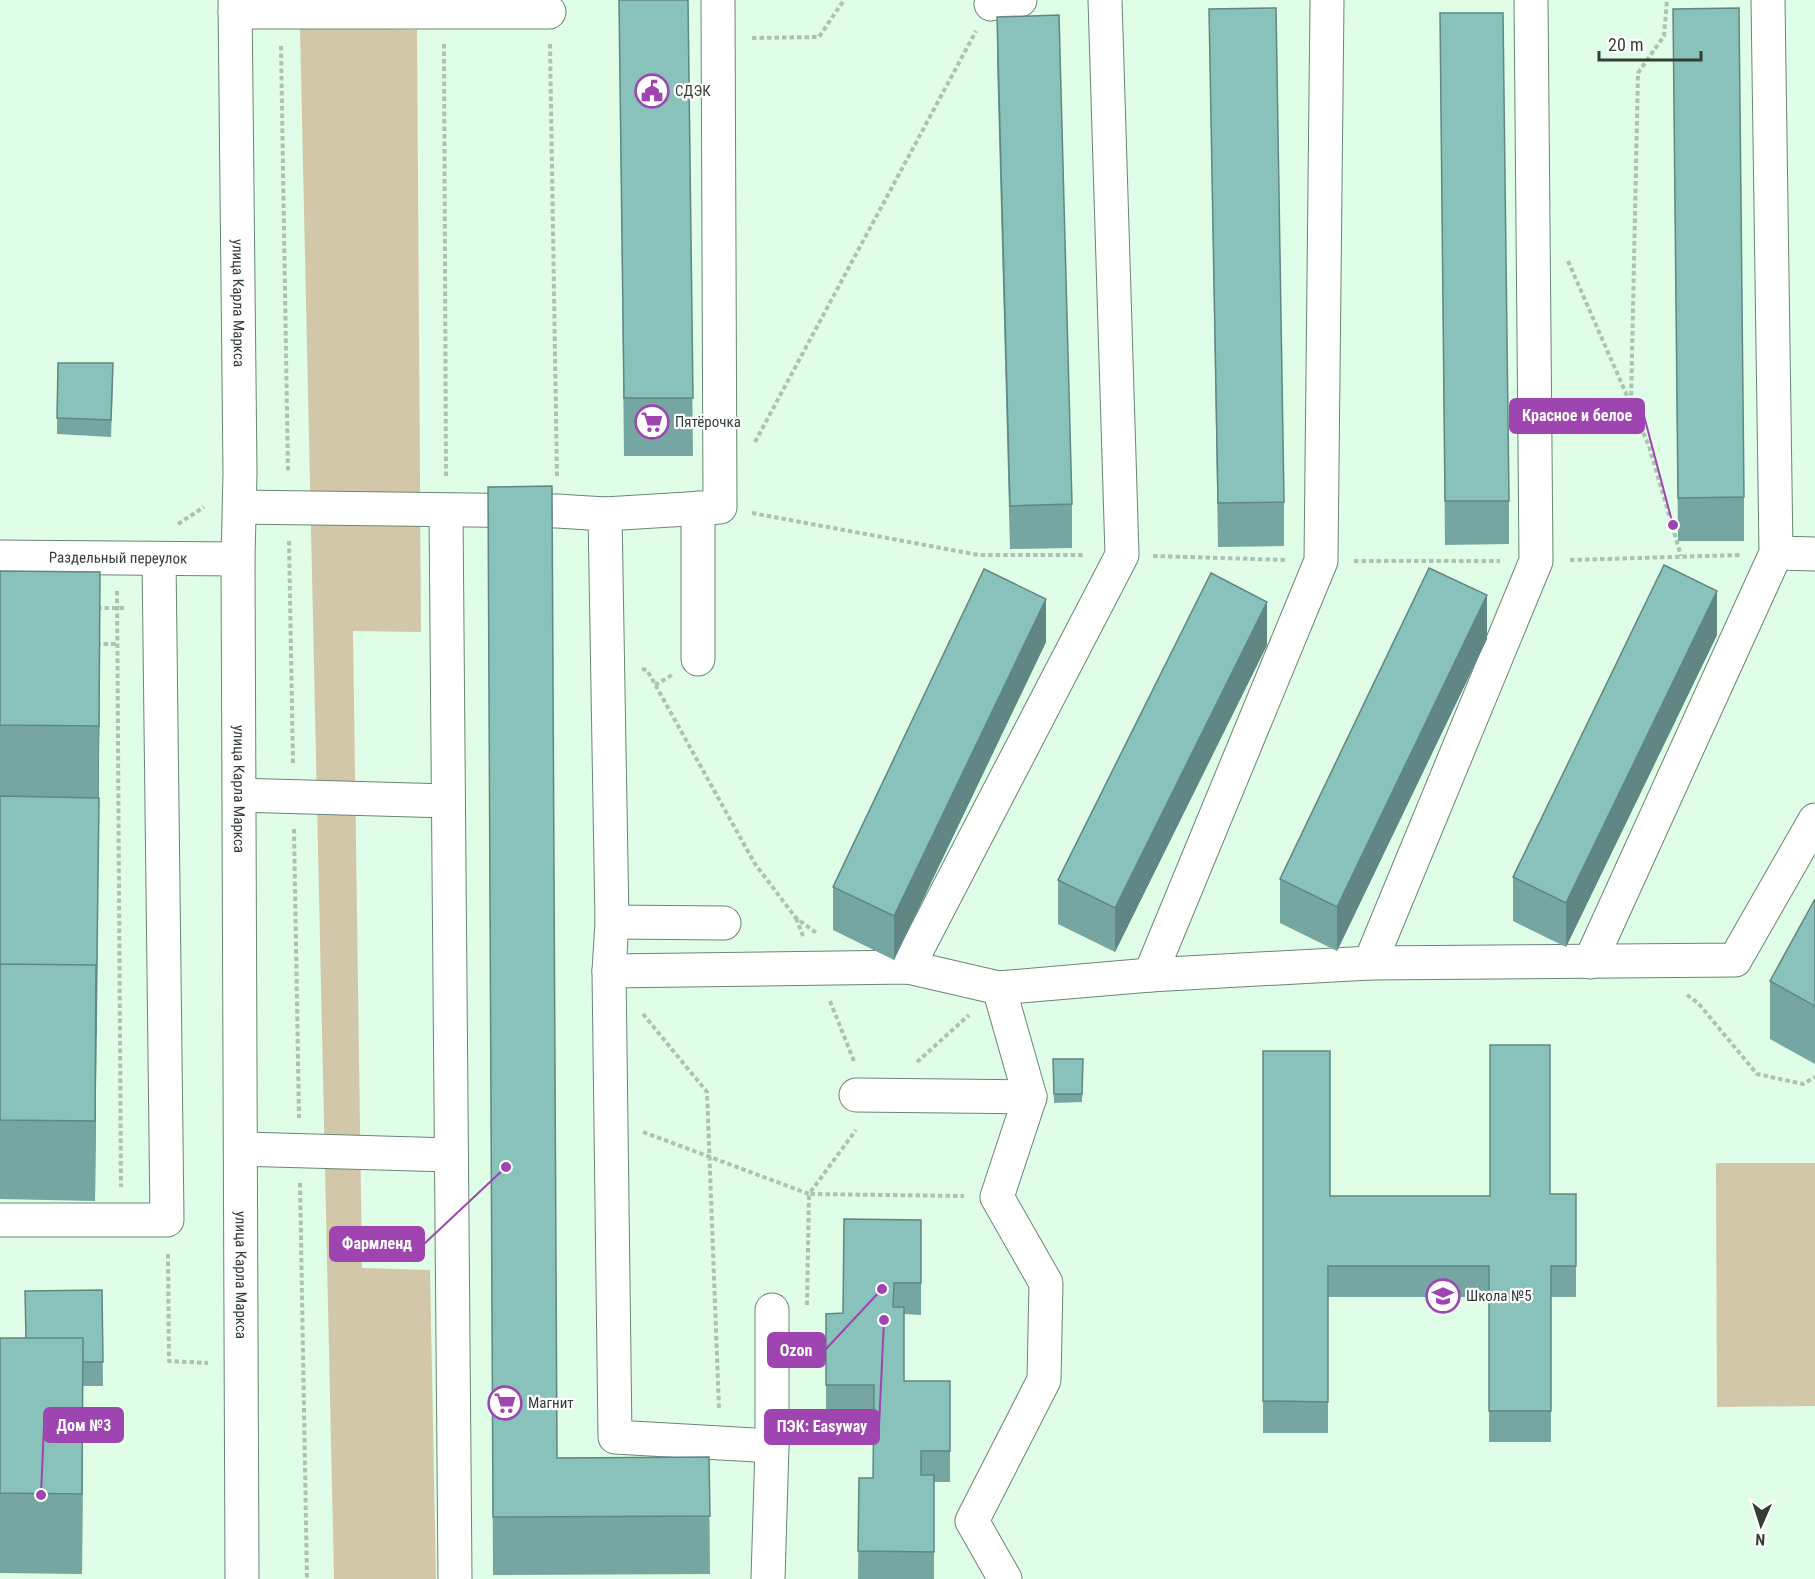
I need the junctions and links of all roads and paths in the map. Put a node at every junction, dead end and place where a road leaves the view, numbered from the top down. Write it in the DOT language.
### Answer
graph roads {
  1 [pos="718,0"];
  2 [pos="844,0"];
  3 [pos="1105,0"];
  4 [pos="1327,0"];
  5 [pos="1531,0"];
  6 [pos="1667,0"];
  7 [pos="1768,0"];
  8 [pos="1005,2"];
  9 [pos="235,6"];
  10 [pos="281,11"];
  11 [pos="549,12"];
  12 [pos="444,14"];
  13 [pos="1664,33"];
  14 [pos="1676,33"];
  15 [pos="718,38"];
  16 [pos="1565,254"];
  17 [pos="1631,403"];
  18 [pos="754,444"];
  19 [pos="288,472"];
  20 [pos="240,473"];
  21 [pos="240,507"];
  22 [pos="709,508"];
  23 [pos="288,509"];
  24 [pos="446,511"];
  25 [pos="557,511"];
  26 [pos="605,514"];
  27 [pos="177,525"];
  28 [pos="1776,553"];
  29 [pos="1815,554"];
  30 [pos="1122,555"];
  31 [pos="1681,556"];
  32 [pos="0,557"];
  33 [pos="117,558"];
  34 [pos="159,559"];
  35 [pos="238,559"];
  36 [pos="1322,561"];
  37 [pos="1536,561"];
  38 [pos="93,608"];
  39 [pos="116,608"];
  40 [pos="159,608"];
  41 [pos="93,644"];
  42 [pos="117,644"];
  43 [pos="698,659"];
  44 [pos="608,662"];
  45 [pos="240,795"];
  46 [pos="294,796"];
  47 [pos="448,801"];
  48 [pos="1815,820"];
  49 [pos="796,918"];
  50 [pos="612,922"];
  51 [pos="724,923"];
  52 [pos="822,936"];
  53 [pos="1646,961"];
  54 [pos="1590,962"];
  55 [pos="1370,963"];
  56 [pos="908,967"];
  57 [pos="816,968"];
  58 [pos="609,971"];
  59 [pos="1150,975"];
  60 [pos="999,988"];
  61 [pos="1815,1077"];
  62 [pos="862,1095"];
  63 [pos="1030,1097"];
  64 [pos="612,1120"];
  65 [pos="241,1149"];
  66 [pos="300,1151"];
  67 [pos="451,1155"];
  68 [pos="710,1158"];
  69 [pos="809,1194"];
  70 [pos="997,1197"];
  71 [pos="0,1220"];
  72 [pos="121,1220"];
  73 [pos="167,1220"];
  74 [pos="772,1310"];
  75 [pos="807,1313"];
  76 [pos="241,1364"];
  77 [pos="720,1444"];
  78 [pos="772,1446"];
  79 [pos="242,1579"];
  80 [pos="307,1579"];
  81 [pos="454,1579"];
  82 [pos="768,1579"];
  83 [pos="1005,1579"];
  1 -- 15 [label="street"];
  2 -- 15 [label="path"];
  3 -- 30 [label="street"];
  4 -- 36 [label="street"];
  5 -- 37 [label="street"];
  6 -- 13 [label="path"];
  7 -- 28 [label="street"];
  8 -- 18 [label="path"];
  9 -- 10 [label="street"];
  9 -- 20 [label="street, улица Карла Маркса"];
  10 -- 12 [label="street"];
  10 -- 19 [label="path"];
  11 -- 12 [label="street"];
  11 -- 25 [label="path"];
  12 -- 24 [label="path"];
  13 -- 14 [label="path"];
  13 -- 17 [label="path"];
  15 -- 22 [label="street"];
  16 -- 17 [label="path"];
  17 -- 31 [label="path"];
  19 -- 20 [label="path"];
  19 -- 23 [label="path"];
  20 -- 21 [label="street, улица Карла Маркса"];
  20 -- 27 [label="path"];
  21 -- 23 [label="street"];
  21 -- 35 [label="street, улица Карла Маркса"];
  22 -- 26 [label="street"];
  22 -- 30 [label="path"];
  22 -- 43 [label="street"];
  23 -- 24 [label="street"];
  23 -- 46 [label="path"];
  24 -- 25 [label="street"];
  24 -- 47 [label="street"];
  25 -- 26 [label="street"];
  26 -- 44 [label="street"];
  28 -- 29 [label="street"];
  28 -- 31 [label="path"];
  28 -- 54 [label="street"];
  30 -- 36 [label="path"];
  30 -- 56 [label="street"];
  31 -- 37 [label="path"];
  32 -- 33 [label="street, Раздельный переулок"];
  33 -- 34 [label="street, Раздельный переулок"];
  33 -- 39 [label="path"];
  34 -- 35 [label="street, Раздельный переулок"];
  34 -- 40 [label="street"];
  35 -- 45 [label="street, улица Карла Маркса"];
  36 -- 37 [label="path"];
  36 -- 59 [label="street"];
  37 -- 55 [label="street"];
  38 -- 39 [label="path"];
  39 -- 40 [label="path"];
  39 -- 42 [label="path"];
  40 -- 73 [label="street"];
  41 -- 42 [label="path"];
  42 -- 72 [label="path"];
  44 -- 49 [label="path"];
  44 -- 50 [label="street"];
  45 -- 46 [label="street"];
  45 -- 65 [label="street, улица Карла Маркса"];
  46 -- 47 [label="street"];
  46 -- 66 [label="path"];
  47 -- 67 [label="street"];
  48 -- 53 [label="street"];
  49 -- 52 [label="path"];
  49 -- 57 [label="path"];
  50 -- 51 [label="street"];
  50 -- 58 [label="street"];
  53 -- 54 [label="street"];
  53 -- 61 [label="path"];
  54 -- 55 [label="street"];
  55 -- 59 [label="street"];
  56 -- 57 [label="street"];
  56 -- 60 [label="street"];
  57 -- 58 [label="street"];
  57 -- 62 [label="path"];
  58 -- 64 [label="street"];
  58 -- 68 [label="path"];
  59 -- 60 [label="street"];
  60 -- 63 [label="street"];
  62 -- 63 [label="street"];
  63 -- 70 [label="street"];
  64 -- 68 [label="path"];
  64 -- 77 [label="street"];
  65 -- 66 [label="street"];
  65 -- 76 [label="street, улица Карла Маркса"];
  66 -- 67 [label="street"];
  66 -- 80 [label="path"];
  67 -- 81 [label="street"];
  68 -- 69 [label="path"];
  68 -- 77 [label="path"];
  69 -- 70 [label="path"];
  69 -- 75 [label="path"];
  70 -- 83 [label="street"];
  71 -- 72 [label="street"];
  72 -- 73 [label="street"];
  73 -- 76 [label="path"];
  74 -- 78 [label="street"];
  76 -- 79 [label="street, улица Карла Маркса"];
  77 -- 78 [label="street"];
  78 -- 82 [label="street"];
}
